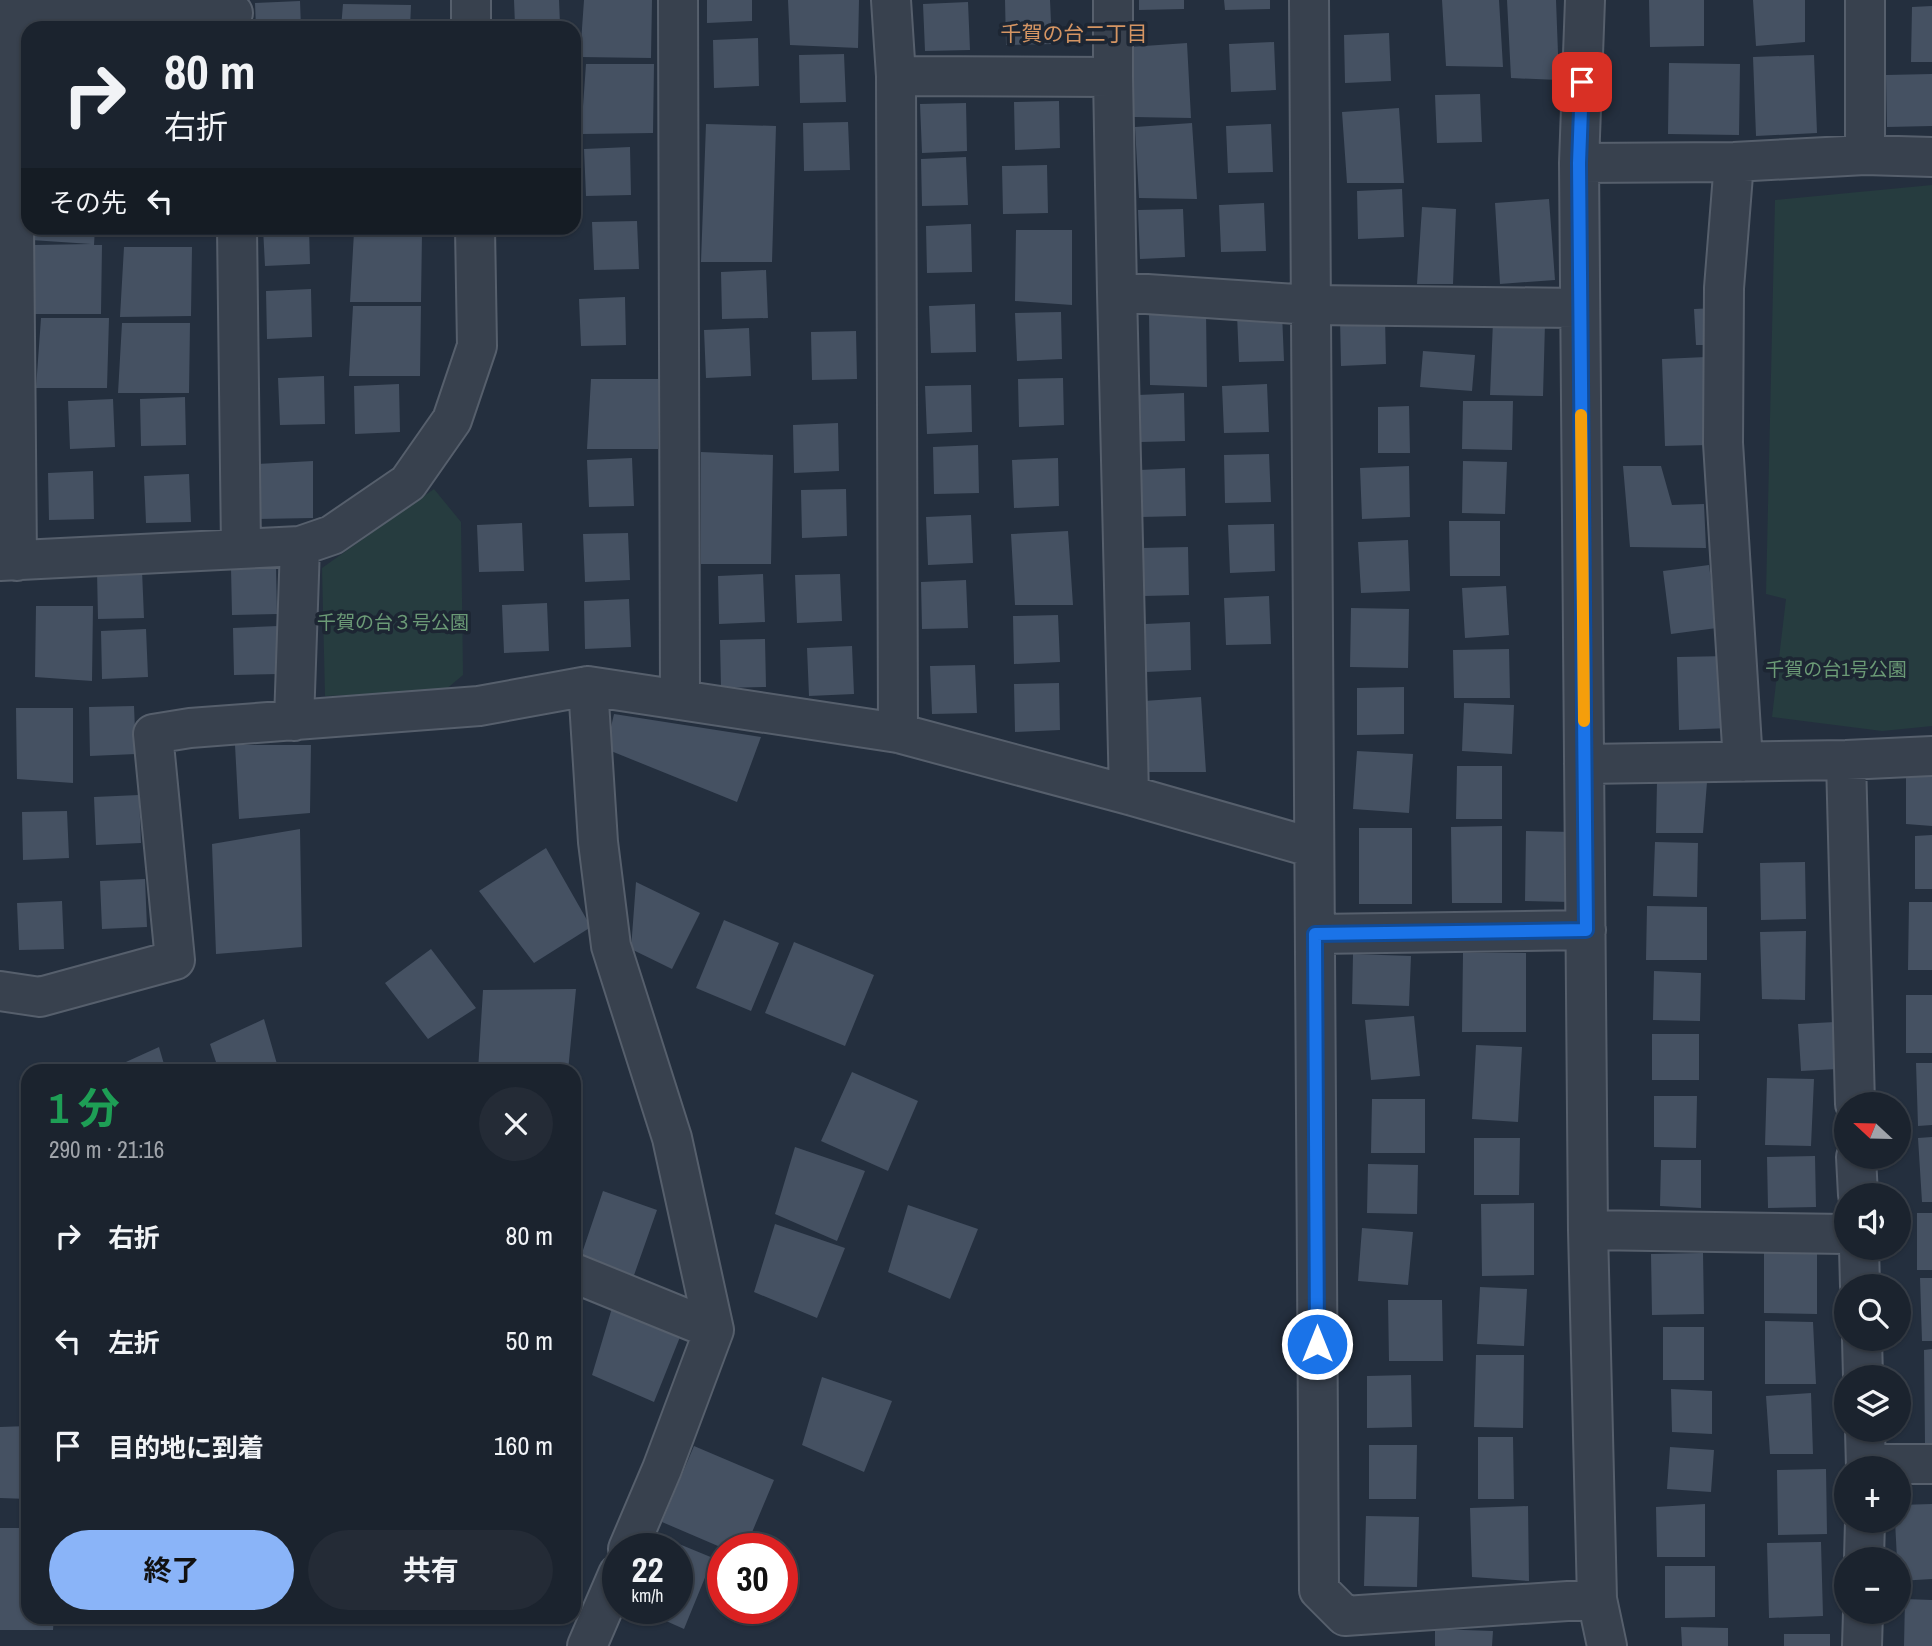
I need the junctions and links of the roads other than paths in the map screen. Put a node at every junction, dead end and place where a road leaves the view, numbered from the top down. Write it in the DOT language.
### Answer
graph roads {
  1 [pos="471,0"];
  2 [pos="678,0"];
  3 [pos="891,0"];
  4 [pos="1113,0"];
  5 [pos="1309,0"];
  6 [pos="1585,0"];
  7 [pos="1865,0"];
  8 [pos="8,9"];
  9 [pos="234,14"];
  10 [pos="471,21"];
  11 [pos="896,76"];
  12 [pos="1113,78"];
  13 [pos="1865,156"];
  14 [pos="1932,156"];
  15 [pos="1734,162"];
  16 [pos="1579,163"];
  17 [pos="236,235"];
  18 [pos="475,235"];
  19 [pos="1117,292"];
  20 [pos="1311,305"];
  21 [pos="1580,308"];
  22 [pos="300,546"];
  23 [pos="241,548"];
  24 [pos="8,561"];
  25 [pos="588,686"];
  26 [pos="680,700"];
  27 [pos="294,721"];
  28 [pos="898,733"];
  29 [pos="1932,756"];
  30 [pos="1846,760"];
  31 [pos="1743,762"];
  32 [pos="1584,764"];
  33 [pos="1129,795"];
  34 [pos="1314,848"];
  35 [pos="1586,930"];
  36 [pos="1315,934"];
  37 [pos="0,991"];
  38 [pos="1855,1092"];
  39 [pos="1588,1230"];
  40 [pos="1834,1234"];
  41 [pos="581,1276"];
  42 [pos="714,1330"];
  43 [pos="1866,1454"];
  44 [pos="1932,1464"];
  45 [pos="635,1533"];
  46 [pos="1597,1599"];
  47 [pos="602,1611"];
  48 [pos="1863,1624"];
  49 [pos="587,1646"];
  50 [pos="1607,1646"];
  51 [pos="1862,1646"];
  1 -- 10 [label="street"];
  2 -- 26 [label="street"];
  3 -- 11 [label="street"];
  4 -- 12 [label="street"];
  5 -- 20 [label="street"];
  6 -- 16 [label="street"];
  7 -- 13 [label="street"];
  8 -- 9 [label="street"];
  8 -- 24 [label="street"];
  11 -- 12 [label="street"];
  11 -- 28 [label="street"];
  12 -- 19 [label="street"];
  13 -- 14 [label="street"];
  13 -- 15 [label="street"];
  15 -- 16 [label="street"];
  15 -- 31 [label="street"];
  16 -- 21 [label="street"];
  17 -- 23 [label="street"];
  18 -- 22 [label="street"];
  19 -- 20 [label="street"];
  19 -- 33 [label="street"];
  20 -- 21 [label="street"];
  20 -- 34 [label="street"];
  21 -- 32 [label="street"];
  22 -- 23 [label="street"];
  22 -- 27 [label="street"];
  23 -- 24 [label="street"];
  25 -- 26 [label="street"];
  25 -- 27 [label="street"];
  25 -- 42 [label="street"];
  26 -- 28 [label="street"];
  27 -- 37 [label="street"];
  28 -- 33 [label="street"];
  29 -- 30 [label="street"];
  30 -- 31 [label="street"];
  30 -- 38 [label="street"];
  31 -- 32 [label="street"];
  32 -- 35 [label="street"];
  33 -- 34 [label="street"];
  34 -- 36 [label="street"];
  35 -- 36 [label="street"];
  35 -- 39 [label="street"];
  36 -- 46 [label="street"];
  39 -- 40 [label="street"];
  39 -- 46 [label="street"];
  41 -- 42 [label="street"];
  42 -- 45 [label="street"];
  43 -- 44 [label="street"];
  46 -- 50 [label="street"];
  47 -- 49 [label="street"];
  48 -- 51 [label="street"];
}
